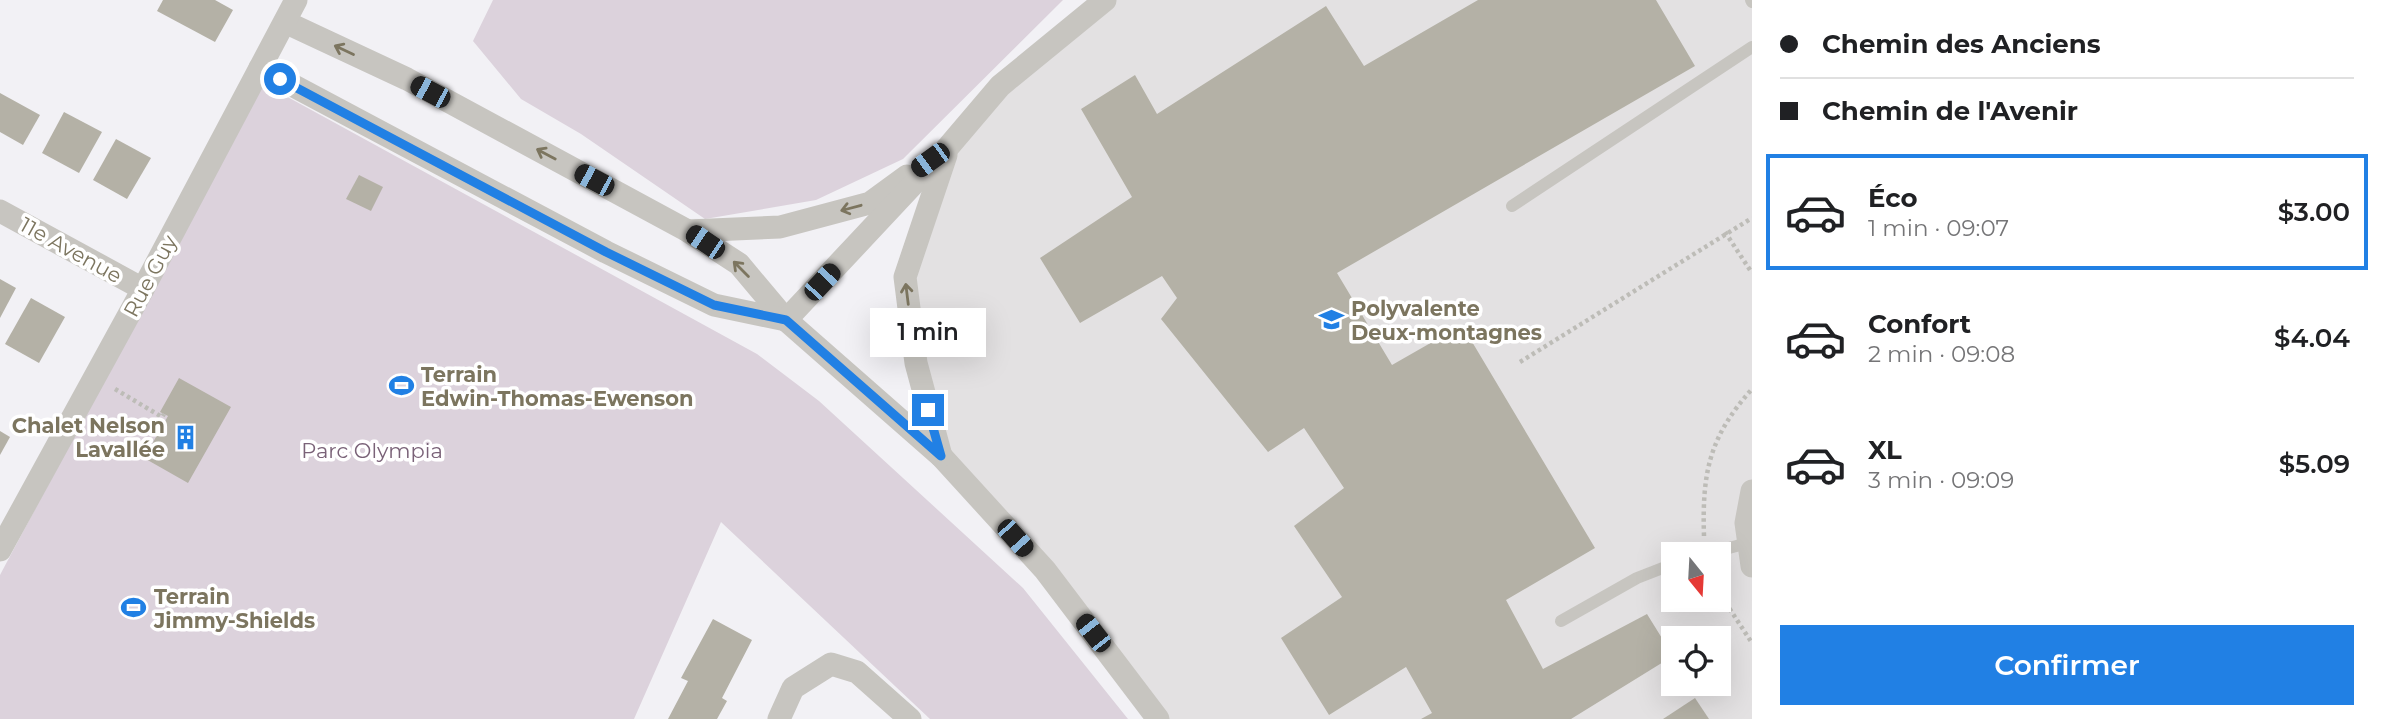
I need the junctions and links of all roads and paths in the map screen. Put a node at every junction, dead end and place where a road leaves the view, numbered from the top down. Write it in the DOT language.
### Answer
graph roads {
  1 [pos="296,0"];
  2 [pos="1105,0"];
  3 [pos="285,22"];
  4 [pos="1752,47"];
  5 [pos="260,68"];
  6 [pos="950,146"];
  7 [pos="1512,206"];
  8 [pos="0,211"];
  9 [pos="1752,218"];
  10 [pos="688,231"];
  11 [pos="1725,232"];
  12 [pos="1752,273"];
  13 [pos="143,289"];
  14 [pos="786,320"];
  15 [pos="1520,362"];
  16 [pos="95,376"];
  17 [pos="1752,389"];
  18 [pos="164,414"];
  19 [pos="941,456"];
  20 [pos="1752,491"];
  21 [pos="1703,542"];
  22 [pos="1748,543"];
  23 [pos="1731,547"];
  24 [pos="0,550"];
  25 [pos="1752,566"];
  26 [pos="1661,569"];
  27 [pos="1731,611"];
  28 [pos="1561,621"];
  29 [pos="1752,643"];
  30 [pos="779,719"];
  31 [pos="910,719"];
  32 [pos="1158,719"];
  1 -- 3 [label="street, Rue Guy"];
  2 -- 6 [label="street"];
  3 -- 5 [label="street, Rue Guy"];
  10 -- 3 [label="street, one-way"];
  4 -- 7 [label="lane"];
  5 -- 13 [label="street, Rue Guy"];
  5 -- 14 [label="street"];
  6 -- 10 [label="street, one-way"];
  6 -- 14 [label="street"];
  19 -- 6 [label="street, one-way"];
  8 -- 13 [label="street, 11e Avenue"];
  9 -- 11 [label="path"];
  14 -- 10 [label="street, one-way"];
  11 -- 12 [label="path"];
  11 -- 15 [label="path"];
  13 -- 16 [label="street, Rue Guy"];
  14 -- 19 [label="street"];
  16 -- 18 [label="path"];
  16 -- 24 [label="street, Rue Guy"];
  17 -- 21 [label="path"];
  19 -- 32 [label="street"];
  20 -- 22 [label="street"];
  22 -- 23 [label="lane"];
  22 -- 25 [label="street"];
  26 -- 28 [label="lane"];
  27 -- 29 [label="path"];
  30 -- 31 [label="street"];
}
